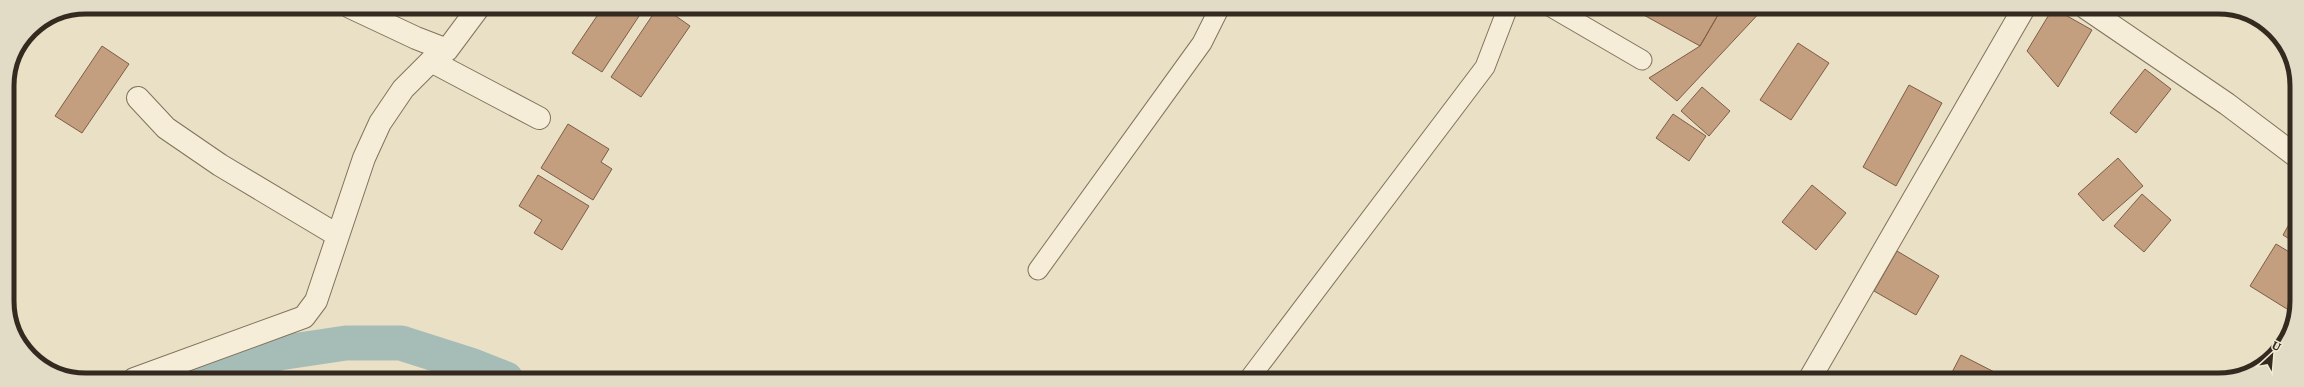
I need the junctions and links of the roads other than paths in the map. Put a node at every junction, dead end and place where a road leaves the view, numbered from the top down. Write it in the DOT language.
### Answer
graph roads {
  1 [pos="365,14"];
  2 [pos="473,14"];
  3 [pos="1216,14"];
  4 [pos="1506,14"];
  5 [pos="1562,14"];
  6 [pos="2021,14"];
  7 [pos="2095,14"];
  8 [pos="439,56"];
  9 [pos="1642,60"];
  10 [pos="138,98"];
  11 [pos="539,118"];
  12 [pos="2290,151"];
  13 [pos="338,235"];
  14 [pos="1038,270"];
  15 [pos="150,373"];
  16 [pos="1254,373"];
  17 [pos="1812,373"];
  1 -- 8 [label="street"];
  2 -- 8 [label="street"];
  3 -- 14 [label="lane"];
  4 -- 16 [label="lane"];
  5 -- 9 [label="lane"];
  6 -- 17 [label="street"];
  7 -- 12 [label="street"];
  8 -- 11 [label="street"];
  8 -- 13 [label="street"];
  10 -- 13 [label="street"];
  13 -- 15 [label="street"];
}
